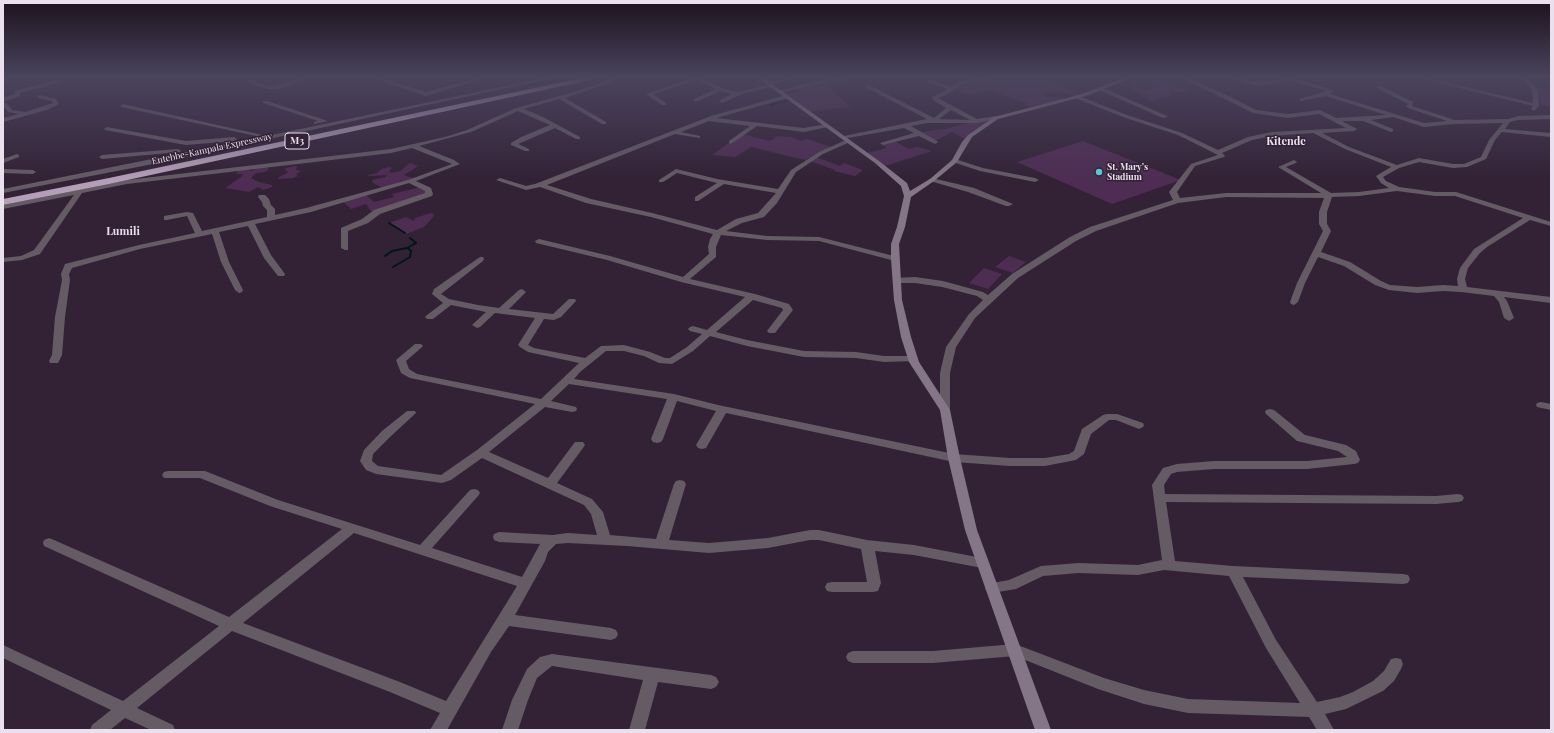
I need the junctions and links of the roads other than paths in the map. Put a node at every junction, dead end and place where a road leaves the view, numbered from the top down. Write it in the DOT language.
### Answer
graph roads {
  1 [pos="19,112"];
  2 [pos="152,112"];
  3 [pos="297,112"];
  4 [pos="384,112"];
  5 [pos="413,112"];
  6 [pos="430,112"];
  7 [pos="511,112"];
  8 [pos="526,112"];
  9 [pos="585,112"];
  10 [pos="725,112"];
  11 [pos="808,112"];
  12 [pos="919,112"];
  13 [pos="944,112"];
  14 [pos="959,112"];
  15 [pos="1018,112"];
  16 [pos="1115,112"];
  17 [pos="1153,112"];
  18 [pos="1255,112"];
  19 [pos="1316,112"];
  20 [pos="1319,112"];
  21 [pos="1386,112"];
  22 [pos="1425,112"];
  23 [pos="1530,112"];
  24 [pos="34,113"];
  25 [pos="1395,115"];
  26 [pos="1164,117"];
  27 [pos="1527,117"];
  28 [pos="1551,117"];
  29 [pos="709,118"];
  30 [pos="996,118"];
  31 [pos="1335,119"];
  32 [pos="1363,119"];
  33 [pos="3,120"];
  34 [pos="934,120"];
  35 [pos="977,121"];
  36 [pos="1508,121"];
  37 [pos="1454,122"];
  38 [pos="604,123"];
  39 [pos="755,125"];
  40 [pos="904,125"];
  41 [pos="554,126"];
  42 [pos="826,126"];
  43 [pos="1177,127"];
  44 [pos="107,129"];
  45 [pos="1168,129"];
  46 [pos="1391,130"];
  47 [pos="1500,130"];
  48 [pos="1314,131"];
  49 [pos="675,132"];
  50 [pos="920,134"];
  51 [pos="1551,135"];
  52 [pos="263,136"];
  53 [pos="270,136"];
  54 [pos="698,137"];
  55 [pos="578,138"];
  56 [pos="846,140"];
  57 [pos="730,142"];
  58 [pos="935,142"];
  59 [pos="883,143"];
  60 [pos="412,146"];
  61 [pos="216,149"];
  62 [pos="527,150"];
  63 [pos="1218,152"];
  64 [pos="17,156"];
  65 [pos="102,157"];
  66 [pos="3,161"];
  67 [pos="955,161"];
  68 [pos="1294,162"];
  69 [pos="1397,167"];
  70 [pos="3,171"];
  71 [pos="33,172"];
  72 [pos="500,180"];
  73 [pos="932,180"];
  74 [pos="1035,180"];
  75 [pos="410,181"];
  76 [pos="661,181"];
  77 [pos="723,182"];
  78 [pos="541,185"];
  79 [pos="1397,188"];
  80 [pos="3,191"];
  81 [pos="80,191"];
  82 [pos="779,191"];
  83 [pos="1329,195"];
  84 [pos="908,196"];
  85 [pos="262,197"];
  86 [pos="3,198"];
  87 [pos="698,199"];
  88 [pos="1177,201"];
  89 [pos="3,202"];
  90 [pos="1009,204"];
  91 [pos="3,207"];
  92 [pos="1529,217"];
  93 [pos="167,218"];
  94 [pos="271,218"];
  95 [pos="250,222"];
  96 [pos="1551,224"];
  97 [pos="215,231"];
  98 [pos="719,232"];
  99 [pos="200,234"];
  100 [pos="539,240"];
  101 [pos="345,248"];
  102 [pos="1316,253"];
  103 [pos="480,259"];
  104 [pos="895,259"];
  105 [pos="3,260"];
  106 [pos="281,274"];
  107 [pos="684,280"];
  108 [pos="898,280"];
  109 [pos="1463,289"];
  110 [pos="240,290"];
  111 [pos="522,292"];
  112 [pos="1496,293"];
  113 [pos="752,296"];
  114 [pos="989,299"];
  115 [pos="1551,300"];
  116 [pos="572,301"];
  117 [pos="449,302"];
  118 [pos="1294,302"];
  119 [pos="497,310"];
  120 [pos="541,316"];
  121 [pos="430,317"];
  122 [pos="1509,318"];
  123 [pos="477,325"];
  124 [pos="693,328"];
  125 [pos="772,331"];
  126 [pos="709,332"];
  127 [pos="418,346"];
  128 [pos="913,359"];
  129 [pos="54,361"];
  130 [pos="586,362"];
  131 [pos="567,381"];
  132 [pos="674,397"];
  133 [pos="543,403"];
  134 [pos="572,409"];
  135 [pos="722,409"];
  136 [pos="946,410"];
  137 [pos="1270,412"];
  138 [pos="411,413"];
  139 [pos="1140,424"];
  140 [pos="657,439"];
  141 [pos="579,445"];
  142 [pos="702,445"];
  143 [pos="481,453"];
  144 [pos="954,458"];
  145 [pos="168,475"];
  146 [pos="680,484"];
  147 [pos="548,485"];
  148 [pos="474,494"];
  149 [pos="1159,498"];
  150 [pos="1458,498"];
  151 [pos="352,528"];
  152 [pos="499,537"];
  153 [pos="553,540"];
  154 [pos="605,540"];
  155 [pos="49,543"];
  156 [pos="661,544"];
  157 [pos="867,545"];
  158 [pos="422,551"];
  159 [pos="982,563"];
  160 [pos="1169,566"];
  161 [pos="1233,571"];
  162 [pos="1403,579"];
  163 [pos="525,583"];
  164 [pos="832,587"];
  165 [pos="992,588"];
  166 [pos="505,620"];
  167 [pos="232,625"];
  168 [pos="611,634"];
  169 [pos="1015,650"];
  170 [pos="3,651"];
  171 [pos="853,657"];
  172 [pos="1396,664"];
  173 [pos="652,675"];
  174 [pos="711,682"];
  175 [pos="123,709"];
  176 [pos="450,710"];
  177 [pos="1312,710"];
  178 [pos="98,730"];
  179 [pos="167,730"];
  180 [pos="438,730"];
  181 [pos="510,730"];
  182 [pos="637,730"];
  183 [pos="1043,730"];
  184 [pos="1326,730"];
  1 -- 24 [label="street"];
  2 -- 52 [label="street"];
  3 -- 52 [label="street"];
  4 -- 53 [label="street"];
  5 -- 86 [label="highway, Entebbe-Kampala Expressway / M3"];
  6 -- 89 [label="highway, Entebbe-Kampala Expressway / M3"];
  7 -- 60 [label="street"];
  8 -- 41 [label="street"];
  9 -- 38 [label="street"];
  10 -- 29 [label="street"];
  11 -- 42 [label="street"];
  12 -- 34 [label="street"];
  13 -- 34 [label="street"];
  14 -- 35 [label="street"];
  15 -- 30 [label="street"];
  16 -- 45 [label="street"];
  17 -- 26 [label="street"];
  18 -- 19 [label="street"];
  20 -- 31 [label="street"];
  21 -- 25 [label="street"];
  22 -- 37 [label="street"];
  23 -- 27 [label="street"];
  24 -- 33 [label="street"];
  25 -- 32 [label="street"];
  25 -- 37 [label="street"];
  27 -- 28 [label="street"];
  27 -- 36 [label="street"];
  29 -- 39 [label="street"];
  29 -- 49 [label="street"];
  30 -- 35 [label="street"];
  30 -- 67 [label="street"];
  31 -- 32 [label="street"];
  31 -- 48 [label="street"];
  32 -- 46 [label="street"];
  34 -- 35 [label="street"];
  34 -- 40 [label="street"];
  36 -- 37 [label="street"];
  36 -- 47 [label="street"];
  39 -- 42 [label="street"];
  39 -- 57 [label="street"];
  40 -- 50 [label="street"];
  40 -- 56 [label="street"];
  41 -- 55 [label="street"];
  41 -- 62 [label="street"];
  42 -- 56 [label="street"];
  43 -- 45 [label="street"];
  44 -- 52 [label="street"];
  45 -- 63 [label="street"];
  47 -- 51 [label="street"];
  47 -- 69 [label="street"];
  48 -- 63 [label="street"];
  48 -- 69 [label="street"];
  49 -- 54 [label="street"];
  49 -- 78 [label="street"];
  50 -- 58 [label="street"];
  50 -- 59 [label="street"];
  52 -- 53 [label="street"];
  53 -- 61 [label="street"];
  56 -- 82 [label="street"];
  56 -- 84 [label="street"];
  60 -- 75 [label="street"];
  60 -- 81 [label="street"];
  61 -- 65 [label="street"];
  61 -- 80 [label="street"];
  63 -- 88 [label="street"];
  64 -- 66 [label="street"];
  67 -- 73 [label="street"];
  67 -- 74 [label="street"];
  68 -- 83 [label="street"];
  69 -- 79 [label="street"];
  70 -- 71 [label="street"];
  72 -- 78 [label="street"];
  73 -- 84 [label="street"];
  73 -- 90 [label="street"];
  75 -- 94 [label="street"];
  75 -- 101 [label="street"];
  76 -- 77 [label="street"];
  77 -- 82 [label="street"];
  77 -- 87 [label="street"];
  78 -- 98 [label="street"];
  79 -- 83 [label="street"];
  79 -- 92 [label="street"];
  81 -- 91 [label="street"];
  81 -- 105 [label="street"];
  82 -- 98 [label="street"];
  83 -- 88 [label="street"];
  83 -- 102 [label="street"];
  84 -- 104 [label="street"];
  85 -- 94 [label="street"];
  88 -- 114 [label="street"];
  92 -- 96 [label="street"];
  92 -- 109 [label="street"];
  93 -- 99 [label="street"];
  94 -- 95 [label="street"];
  95 -- 97 [label="street"];
  95 -- 106 [label="street"];
  97 -- 99 [label="street"];
  97 -- 110 [label="street"];
  98 -- 104 [label="street"];
  98 -- 107 [label="street"];
  99 -- 129 [label="street"];
  100 -- 107 [label="street"];
  102 -- 109 [label="street"];
  102 -- 118 [label="street"];
  103 -- 117 [label="street"];
  104 -- 108 [label="street"];
  107 -- 113 [label="street"];
  108 -- 114 [label="street"];
  108 -- 128 [label="street"];
  109 -- 112 [label="street"];
  111 -- 119 [label="street"];
  112 -- 115 [label="street"];
  112 -- 122 [label="street"];
  113 -- 125 [label="street"];
  113 -- 126 [label="street"];
  114 -- 136 [label="street"];
  116 -- 120 [label="street"];
  117 -- 119 [label="street"];
  117 -- 121 [label="street"];
  119 -- 120 [label="street"];
  119 -- 123 [label="street"];
  120 -- 130 [label="street"];
  124 -- 126 [label="street"];
  126 -- 128 [label="street"];
  126 -- 130 [label="street"];
  127 -- 133 [label="street"];
  128 -- 136 [label="street"];
  130 -- 131 [label="street"];
  131 -- 132 [label="street"];
  131 -- 133 [label="street"];
  132 -- 135 [label="street"];
  132 -- 140 [label="street"];
  133 -- 134 [label="street"];
  133 -- 143 [label="street"];
  135 -- 142 [label="street"];
  135 -- 144 [label="street"];
  136 -- 144 [label="street"];
  137 -- 149 [label="street"];
  138 -- 143 [label="street"];
  139 -- 144 [label="street"];
  141 -- 147 [label="street"];
  143 -- 147 [label="street"];
  144 -- 159 [label="street"];
  145 -- 151 [label="street"];
  146 -- 156 [label="street"];
  147 -- 154 [label="street"];
  148 -- 158 [label="street"];
  149 -- 150 [label="street"];
  149 -- 160 [label="street"];
  151 -- 158 [label="street"];
  151 -- 167 [label="street"];
  152 -- 153 [label="street"];
  153 -- 154 [label="street"];
  153 -- 163 [label="street"];
  154 -- 156 [label="street"];
  155 -- 167 [label="street"];
  156 -- 157 [label="street"];
  157 -- 159 [label="street"];
  157 -- 164 [label="street"];
  158 -- 163 [label="street"];
  159 -- 165 [label="street"];
  160 -- 161 [label="street"];
  160 -- 165 [label="street"];
  161 -- 162 [label="street"];
  161 -- 177 [label="street"];
  163 -- 166 [label="street"];
  165 -- 169 [label="street"];
  166 -- 168 [label="street"];
  166 -- 176 [label="street"];
  167 -- 175 [label="street"];
  167 -- 176 [label="street"];
  169 -- 171 [label="street"];
  169 -- 177 [label="street"];
  169 -- 183 [label="street"];
  170 -- 175 [label="street"];
  172 -- 177 [label="street"];
  173 -- 174 [label="street"];
  173 -- 181 [label="street"];
  173 -- 182 [label="street"];
  175 -- 178 [label="street"];
  175 -- 179 [label="street"];
  176 -- 180 [label="street"];
  177 -- 184 [label="street"];
}
